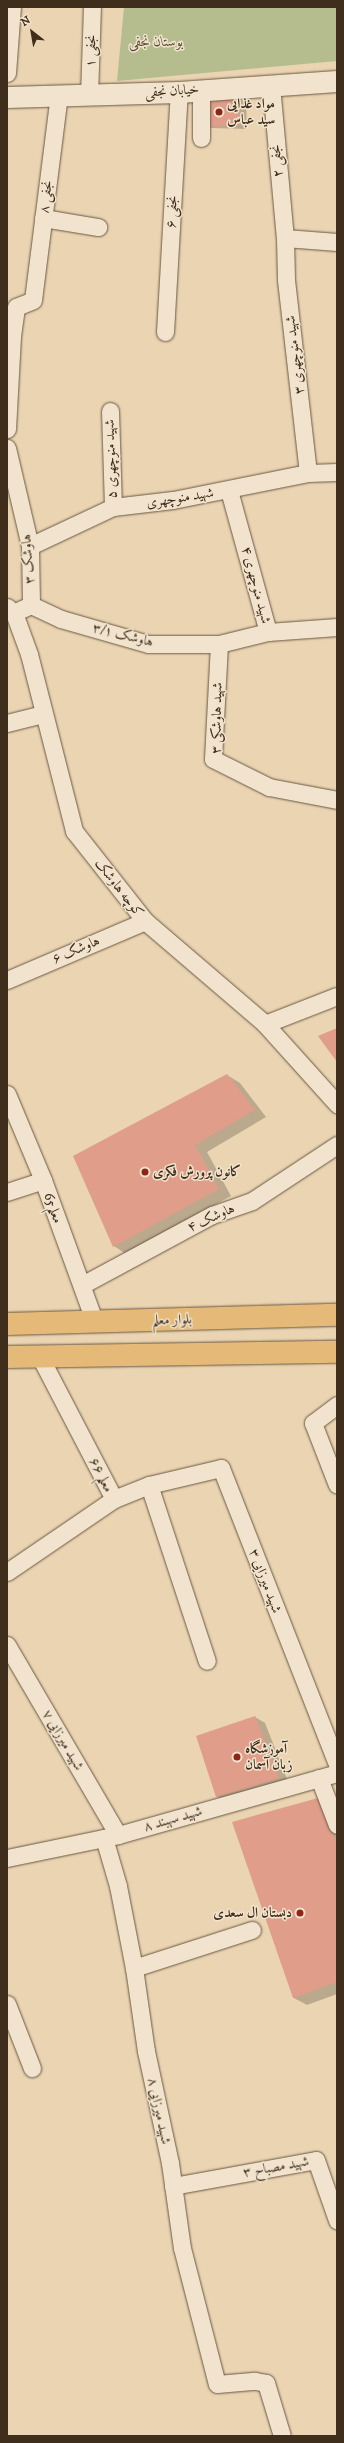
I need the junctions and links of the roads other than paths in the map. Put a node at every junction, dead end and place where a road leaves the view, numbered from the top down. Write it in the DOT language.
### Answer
graph roads {
  1 [pos="12,7"];
  2 [pos="92,7"];
  3 [pos="7,73"];
  4 [pos="337,81"];
  5 [pos="271,85"];
  6 [pos="201,90"];
  7 [pos="179,92"];
  8 [pos="59,95"];
  9 [pos="89,96"];
  10 [pos="7,97"];
  11 [pos="202,138"];
  12 [pos="43,218"];
  13 [pos="98,227"];
  14 [pos="285,238"];
  15 [pos="337,242"];
  16 [pos="165,332"];
  17 [pos="110,411"];
  18 [pos="7,429"];
  19 [pos="7,448"];
  20 [pos="337,472"];
  21 [pos="308,473"];
  22 [pos="229,490"];
  23 [pos="113,507"];
  24 [pos="30,546"];
  25 [pos="30,605"];
  26 [pos="11,610"];
  27 [pos="337,627"];
  28 [pos="268,632"];
  29 [pos="219,644"];
  30 [pos="43,714"];
  31 [pos="7,723"];
  32 [pos="337,800"];
  33 [pos="145,921"];
  34 [pos="7,980"];
  35 [pos="337,996"];
  36 [pos="265,1024"];
  37 [pos="7,1094"];
  38 [pos="337,1104"];
  39 [pos="337,1145"];
  40 [pos="43,1180"];
  41 [pos="7,1192"];
  42 [pos="82,1285"];
  43 [pos="337,1315"];
  44 [pos="95,1323"];
  45 [pos="7,1324"];
  46 [pos="337,1352"];
  47 [pos="7,1357"];
  48 [pos="40,1357"];
  49 [pos="337,1405"];
  50 [pos="149,1485"];
  51 [pos="337,1485"];
  52 [pos="114,1499"];
  53 [pos="7,1572"];
  54 [pos="7,1645"];
  55 [pos="207,1661"];
  56 [pos="337,1764"];
  57 [pos="337,1773"];
  58 [pos="319,1778"];
  59 [pos="337,1825"];
  60 [pos="111,1836"];
  61 [pos="7,1858"];
  62 [pos="252,1930"];
  63 [pos="134,1968"];
  64 [pos="7,2004"];
  65 [pos="32,2068"];
  66 [pos="173,2186"];
  67 [pos="337,2220"];
  68 [pos="282,2436"];
  1 -- 3 [label="street"];
  2 -- 9 [label="street, نجفی ۱"];
  4 -- 5 [label="street, خیابان نجفی"];
  5 -- 6 [label="street, خیابان نجفی"];
  5 -- 14 [label="street, نجفی ۲"];
  6 -- 7 [label="street, خیابان نجفی"];
  6 -- 11 [label="street"];
  7 -- 9 [label="street, خیابان نجفی"];
  7 -- 16 [label="street, نجفی ۶"];
  8 -- 9 [label="street, خیابان نجفی"];
  8 -- 10 [label="street, خیابان نجفی"];
  8 -- 12 [label="street, نجفی ۸"];
  12 -- 13 [label="street"];
  12 -- 18 [label="street, نجفی ۸"];
  14 -- 15 [label="street"];
  14 -- 21 [label="street, شهید منوچهری ۳"];
  17 -- 23 [label="street, شهید منوچهری ۵"];
  19 -- 24 [label="street, هاوشک ۳"];
  20 -- 21 [label="street, شهید منوچهری"];
  21 -- 22 [label="street, شهید منوچهری"];
  22 -- 23 [label="street, شهید منوچهری"];
  22 -- 28 [label="street, شهید منوچهری ۴"];
  23 -- 24 [label="street, شهید منوچهری"];
  24 -- 25 [label="street, هاوشک ۳"];
  25 -- 26 [label="street, هاوشک ۳"];
  25 -- 29 [label="street, هاوشک ۳/۱"];
  26 -- 30 [label="street, کوچه هاوشک"];
  27 -- 28 [label="street"];
  28 -- 29 [label="street, شهید منوچهری ۴"];
  29 -- 32 [label="street, شهید هاوشکی ۳"];
  30 -- 31 [label="street"];
  30 -- 33 [label="street, کوچه هاوشک"];
  33 -- 34 [label="street, هاوشک ۶"];
  33 -- 36 [label="street, کوچه هاوشک"];
  35 -- 36 [label="street"];
  36 -- 38 [label="street, کوچه هاوشک"];
  37 -- 40 [label="street, معلم65"];
  39 -- 42 [label="street, هاوشک ۴"];
  40 -- 41 [label="street"];
  40 -- 42 [label="street, معلم65"];
  42 -- 44 [label="street, معلم65"];
  43 -- 44 [label="main road, بلوار معلم"];
  44 -- 45 [label="main road, بلوار معلم"];
  46 -- 48 [label="main road"];
  47 -- 48 [label="main road"];
  48 -- 52 [label="street, معلم ۶۶"];
  49 -- 51 [label="street"];
  50 -- 52 [label="street"];
  50 -- 55 [label="street"];
  50 -- 56 [label="street, شهید میرزایی ۳"];
  52 -- 53 [label="street, معلم ۶۶"];
  54 -- 60 [label="street, شهید میرزایی ۷"];
  57 -- 58 [label="street, شهید سهبند ۸"];
  58 -- 59 [label="street"];
  58 -- 60 [label="street, شهید سهبند ۸"];
  60 -- 61 [label="street, شهید سهبند ۸"];
  60 -- 63 [label="street, شهید میرزایی ۸"];
  62 -- 63 [label="street"];
  63 -- 66 [label="street, شهید میرزایی ۸"];
  64 -- 65 [label="street"];
  66 -- 67 [label="street, شهید مصباح ۳"];
  66 -- 68 [label="street, شهید میرزایی ۸"];
}
